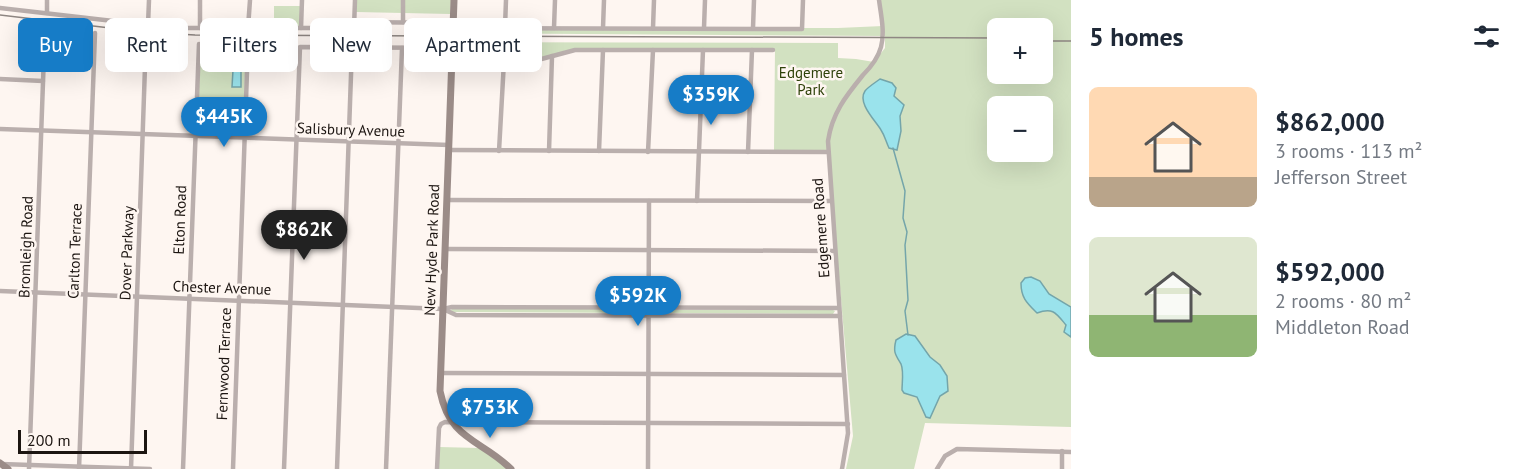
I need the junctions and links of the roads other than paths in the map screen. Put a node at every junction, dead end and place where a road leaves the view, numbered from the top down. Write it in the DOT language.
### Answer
graph roads {
  1 [pos="47,0"];
  2 [pos="148,0"];
  3 [pos="200,0"];
  4 [pos="249,0"];
  5 [pos="302,0"];
  6 [pos="355,0"];
  7 [pos="403,0"];
  8 [pos="454,0"];
  9 [pos="506,0"];
  10 [pos="555,0"];
  11 [pos="604,0"];
  12 [pos="654,0"];
  13 [pos="705,0"];
  14 [pos="754,0"];
  15 [pos="803,0"];
  16 [pos="879,0"];
  17 [pos="0,8"];
  18 [pos="47,13"];
  19 [pos="148,18"];
  20 [pos="200,18"];
  21 [pos="248,18"];
  22 [pos="354,18"];
  23 [pos="454,18"];
  24 [pos="505,18"];
  25 [pos="105,20"];
  26 [pos="392,22"];
  27 [pos="403,22"];
  28 [pos="188,27"];
  29 [pos="200,28"];
  30 [pos="301,28"];
  31 [pos="310,28"];
  32 [pos="542,28"];
  33 [pos="554,28"];
  34 [pos="603,28"];
  35 [pos="653,28"];
  36 [pos="704,28"];
  37 [pos="753,28"];
  38 [pos="95,33"];
  39 [pos="199,44"];
  40 [pos="310,47"];
  41 [pos="392,48"];
  42 [pos="402,48"];
  43 [pos="603,50"];
  44 [pos="653,50"];
  45 [pos="703,50"];
  46 [pos="752,50"];
  47 [pos="773,50"];
  48 [pos="552,56"];
  49 [pos="542,59"];
  50 [pos="44,72"];
  51 [pos="145,72"];
  52 [pos="247,72"];
  53 [pos="351,72"];
  54 [pos="452,72"];
  55 [pos="503,72"];
  56 [pos="0,79"];
  57 [pos="44,81"];
  58 [pos="0,129"];
  59 [pos="42,130"];
  60 [pos="91,132"];
  61 [pos="143,134"];
  62 [pos="195,136"];
  63 [pos="245,138"];
  64 [pos="297,140"];
  65 [pos="349,142"];
  66 [pos="398,143"];
  67 [pos="449,147"];
  68 [pos="499,151"];
  69 [pos="549,151"];
  70 [pos="599,151"];
  71 [pos="648,152"];
  72 [pos="699,152"];
  73 [pos="748,152"];
  74 [pos="828,152"];
  75 [pos="447,200"];
  76 [pos="649,201"];
  77 [pos="697,201"];
  78 [pos="831,201"];
  79 [pos="446,249"];
  80 [pos="649,250"];
  81 [pos="835,251"];
  82 [pos="0,291"];
  83 [pos="36,292"];
  84 [pos="85,295"];
  85 [pos="137,297"];
  86 [pos="189,299"];
  87 [pos="239,301"];
  88 [pos="291,303"];
  89 [pos="343,305"];
  90 [pos="392,307"];
  91 [pos="648,307"];
  92 [pos="839,308"];
  93 [pos="443,309"];
  94 [pos="648,316"];
  95 [pos="840,316"];
  96 [pos="441,373"];
  97 [pos="648,374"];
  98 [pos="844,375"];
  99 [pos="453,422"];
  100 [pos="648,423"];
  101 [pos="848,424"];
  102 [pos="1062,451"];
  103 [pos="1071,452"];
  104 [pos="1,463"];
  105 [pos="30,467"];
  106 [pos="79,468"];
  107 [pos="8,469"];
  108 [pos="131,469"];
  109 [pos="150,469"];
  110 [pos="183,469"];
  111 [pos="232,469"];
  112 [pos="284,469"];
  113 [pos="337,469"];
  114 [pos="386,469"];
  115 [pos="437,469"];
  116 [pos="511,469"];
  117 [pos="648,469"];
  118 [pos="842,469"];
  119 [pos="938,469"];
  120 [pos="1062,469"];
  1 -- 18 [label="street"];
  2 -- 19 [label="street"];
  3 -- 20 [label="street"];
  4 -- 21 [label="street"];
  5 -- 30 [label="street"];
  6 -- 22 [label="street"];
  7 -- 27 [label="street"];
  8 -- 23 [label="main road, New Hyde Park Road"];
  9 -- 24 [label="street"];
  10 -- 33 [label="street"];
  11 -- 34 [label="street"];
  12 -- 35 [label="street"];
  13 -- 36 [label="street"];
  14 -- 37 [label="street"];
  15 -- 37 [label="street"];
  16 -- 74 [label="street, Edgemere Road"];
  17 -- 18 [label="street"];
  18 -- 25 [label="street"];
  26 -- 27 [label="street"];
  28 -- 29 [label="street"];
  30 -- 31 [label="street"];
  32 -- 33 [label="street"];
  33 -- 34 [label="street"];
  34 -- 35 [label="street"];
  35 -- 36 [label="street"];
  36 -- 37 [label="street"];
  38 -- 60 [label="street, Carlton Terrace"];
  39 -- 62 [label="street, Elton Road"];
  40 -- 64 [label="street"];
  41 -- 42 [label="street"];
  42 -- 66 [label="street"];
  43 -- 44 [label="street"];
  43 -- 48 [label="street"];
  43 -- 70 [label="street"];
  44 -- 45 [label="street"];
  44 -- 71 [label="street"];
  45 -- 46 [label="street"];
  45 -- 72 [label="street"];
  46 -- 47 [label="street"];
  46 -- 73 [label="street"];
  48 -- 49 [label="street"];
  48 -- 69 [label="street"];
  50 -- 57 [label="street, Bromleigh Road"];
  51 -- 61 [label="street, Dover Parkway"];
  52 -- 63 [label="street, Fernwood Terrace"];
  53 -- 65 [label="street"];
  54 -- 67 [label="main road, New Hyde Park Road"];
  55 -- 68 [label="street"];
  56 -- 57 [label="street"];
  57 -- 59 [label="street, Bromleigh Road"];
  58 -- 59 [label="street, Salisbury Avenue"];
  59 -- 60 [label="street, Salisbury Avenue"];
  59 -- 83 [label="street, Bromleigh Road"];
  60 -- 61 [label="street, Salisbury Avenue"];
  60 -- 84 [label="street, Carlton Terrace"];
  61 -- 62 [label="street, Salisbury Avenue"];
  61 -- 85 [label="street, Dover Parkway"];
  62 -- 63 [label="street, Salisbury Avenue"];
  62 -- 86 [label="street, Elton Road"];
  63 -- 64 [label="street, Salisbury Avenue"];
  63 -- 87 [label="street, Fernwood Terrace"];
  64 -- 65 [label="street, Salisbury Avenue"];
  64 -- 88 [label="street"];
  65 -- 66 [label="street, Salisbury Avenue"];
  65 -- 89 [label="street"];
  66 -- 67 [label="street, Salisbury Avenue"];
  66 -- 90 [label="street"];
  67 -- 68 [label="street, Salisbury Avenue"];
  67 -- 75 [label="main road, New Hyde Park Road"];
  68 -- 69 [label="street, Salisbury Avenue"];
  69 -- 70 [label="street, Salisbury Avenue"];
  70 -- 71 [label="street, Salisbury Avenue"];
  71 -- 72 [label="street, Salisbury Avenue"];
  72 -- 73 [label="street, Salisbury Avenue"];
  72 -- 77 [label="street"];
  73 -- 74 [label="street, Salisbury Avenue"];
  74 -- 78 [label="street, Edgemere Road"];
  75 -- 76 [label="street"];
  75 -- 79 [label="main road, New Hyde Park Road"];
  76 -- 77 [label="street"];
  76 -- 80 [label="street"];
  77 -- 78 [label="street"];
  78 -- 81 [label="street, Edgemere Road"];
  79 -- 80 [label="street"];
  79 -- 93 [label="main road, New Hyde Park Road"];
  80 -- 81 [label="street"];
  80 -- 91 [label="street"];
  81 -- 92 [label="street, Edgemere Road"];
  82 -- 83 [label="street, Chester Avenue"];
  83 -- 84 [label="street, Chester Avenue"];
  83 -- 105 [label="street, Bromleigh Road"];
  84 -- 85 [label="street, Chester Avenue"];
  84 -- 106 [label="street, Carlton Terrace"];
  85 -- 86 [label="street, Chester Avenue"];
  85 -- 108 [label="street, Dover Parkway"];
  86 -- 87 [label="street, Chester Avenue"];
  86 -- 110 [label="street, Elton Road"];
  87 -- 88 [label="street, Chester Avenue"];
  87 -- 111 [label="street, Fernwood Terrace"];
  88 -- 89 [label="street, Chester Avenue"];
  88 -- 112 [label="street"];
  89 -- 90 [label="street, Chester Avenue"];
  89 -- 113 [label="street"];
  90 -- 93 [label="street, Chester Avenue"];
  90 -- 114 [label="street"];
  91 -- 92 [label="street"];
  91 -- 93 [label="street"];
  91 -- 94 [label="street"];
  92 -- 95 [label="street, Edgemere Road"];
  93 -- 94 [label="street"];
  93 -- 96 [label="main road, New Hyde Park Road"];
  94 -- 95 [label="street"];
  94 -- 97 [label="street"];
  95 -- 98 [label="street, Edgemere Road"];
  96 -- 97 [label="street"];
  96 -- 99 [label="main road, New Hyde Park Road"];
  97 -- 98 [label="street"];
  97 -- 100 [label="street"];
  98 -- 101 [label="street, Edgemere Road"];
  99 -- 100 [label="street"];
  99 -- 115 [label="street"];
  99 -- 116 [label="main road, New Hyde Park Road"];
  100 -- 101 [label="street"];
  100 -- 117 [label="street"];
  101 -- 118 [label="street, Edgemere Road"];
  102 -- 103 [label="street"];
  102 -- 119 [label="street"];
  102 -- 120 [label="street"];
  104 -- 105 [label="street"];
  104 -- 107 [label="main road"];
  105 -- 106 [label="street"];
  106 -- 108 [label="street"];
  108 -- 109 [label="street"];
}
